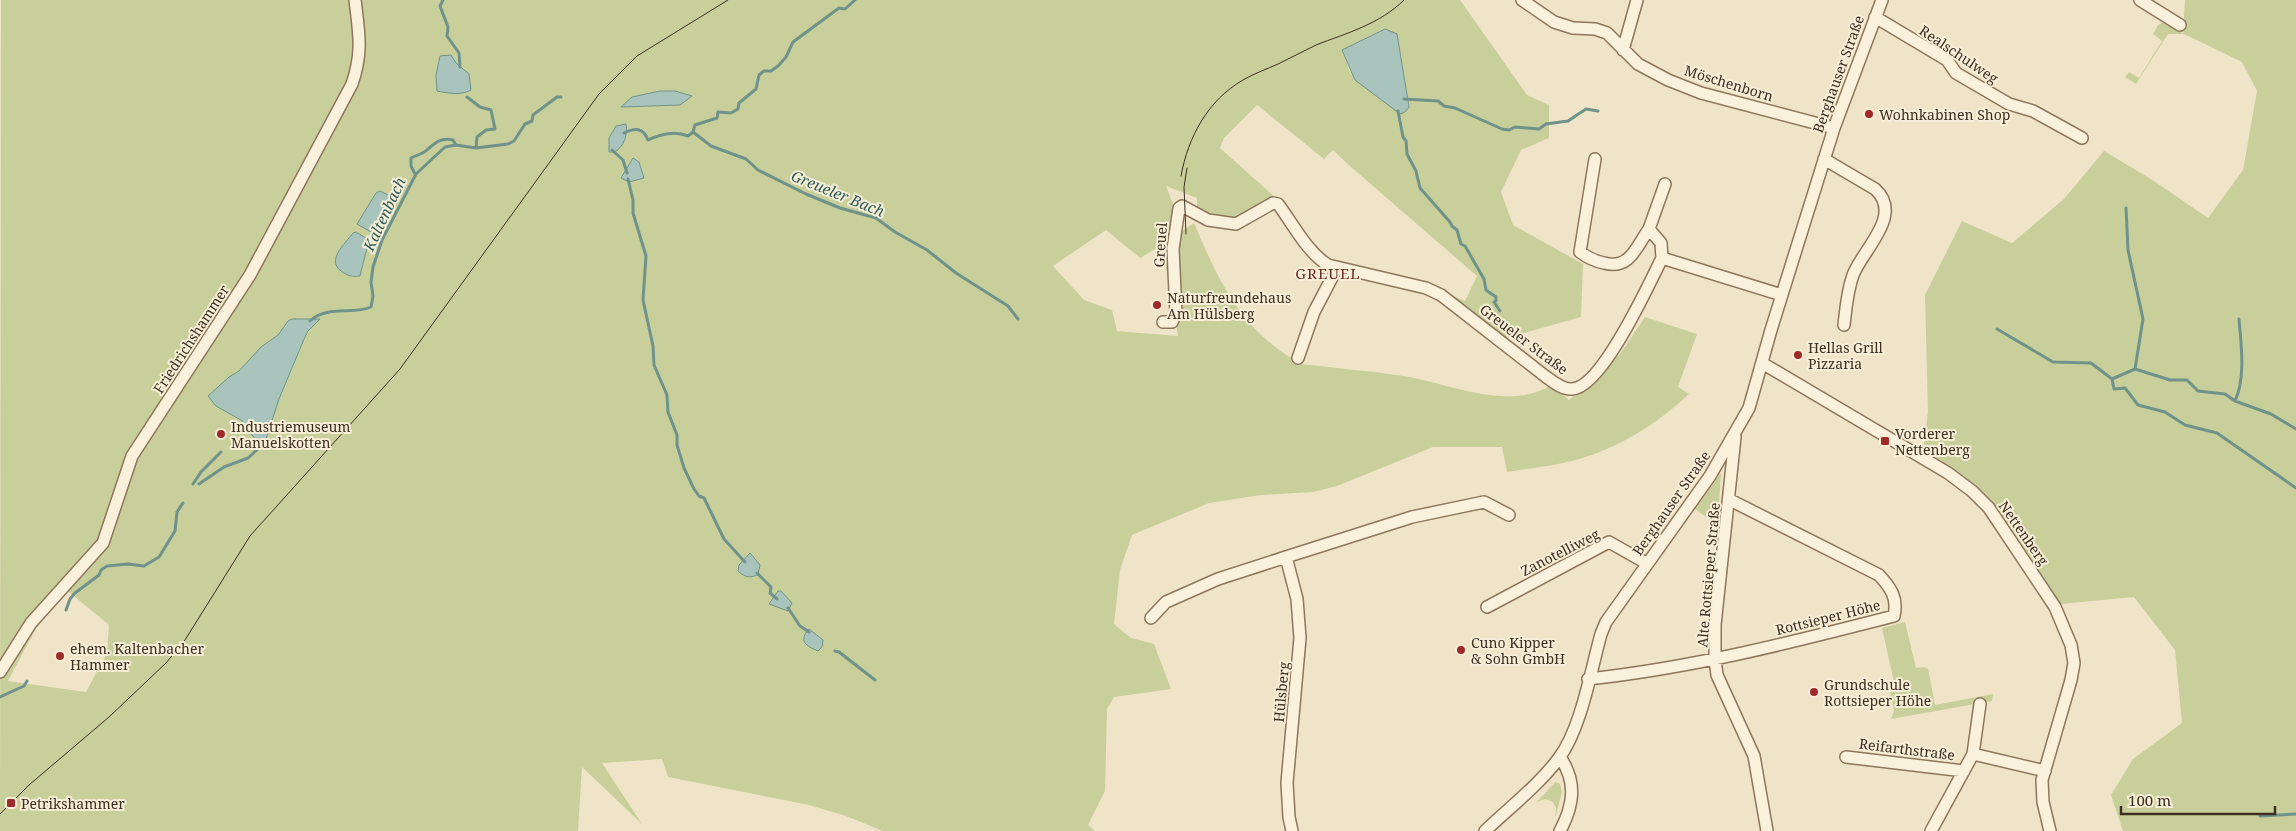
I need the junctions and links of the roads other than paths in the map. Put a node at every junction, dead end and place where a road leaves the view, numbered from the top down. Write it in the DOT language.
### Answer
graph roads {
  1 [pos="355,0"];
  2 [pos="1522,0"];
  3 [pos="1637,0"];
  4 [pos="1882,0"];
  5 [pos="2140,0"];
  6 [pos="1875,17"];
  7 [pos="2180,25"];
  8 [pos="1623,50"];
  9 [pos="1834,128"];
  10 [pos="2082,138"];
  11 [pos="1595,159"];
  12 [pos="1824,159"];
  13 [pos="1665,184"];
  14 [pos="1649,229"];
  15 [pos="1662,258"];
  16 [pos="1337,268"];
  17 [pos="1782,295"];
  18 [pos="1446,298"];
  19 [pos="1163,322"];
  20 [pos="1844,325"];
  21 [pos="1298,358"];
  22 [pos="1762,363"];
  23 [pos="1736,433"];
  24 [pos="1730,500"];
  25 [pos="1509,515"];
  26 [pos="1286,557"];
  27 [pos="1646,564"];
  28 [pos="1486,607"];
  29 [pos="1151,618"];
  30 [pos="1715,660"];
  31 [pos="0,672"];
  32 [pos="1588,679"];
  33 [pos="1980,704"];
  34 [pos="1973,754"];
  35 [pos="1560,757"];
  36 [pos="1846,757"];
  37 [pos="1964,771"];
  38 [pos="2045,771"];
  39 [pos="1292,831"];
  40 [pos="1485,831"];
  41 [pos="1560,831"];
  42 [pos="1767,831"];
  43 [pos="1931,831"];
  44 [pos="2050,831"];
  1 -- 31 [label="street, Friedrichshammer"];
  2 -- 8 [label="street, Möschenborn"];
  3 -- 8 [label="street"];
  4 -- 6 [label="street, Berghauser Straße"];
  5 -- 7 [label="street"];
  6 -- 9 [label="street, Berghauser Straße"];
  6 -- 10 [label="street, Realschulweg"];
  8 -- 9 [label="street, Möschenborn"];
  9 -- 12 [label="street, Berghauser Straße"];
  11 -- 14 [label="street"];
  12 -- 17 [label="street, Berghauser Straße"];
  12 -- 20 [label="street"];
  13 -- 14 [label="street"];
  14 -- 15 [label="street"];
  15 -- 17 [label="street"];
  15 -- 18 [label="street, Greueler Straße"];
  16 -- 18 [label="street, Greuel"];
  16 -- 19 [label="street, Greuel"];
  16 -- 21 [label="street"];
  17 -- 22 [label="street, Berghauser Straße"];
  22 -- 23 [label="street, Berghauser Straße"];
  22 -- 38 [label="street, Nettenberg"];
  23 -- 24 [label="street, Alte Rottsieper Straße"];
  23 -- 27 [label="street, Berghauser Straße"];
  24 -- 30 [label="street, Alte Rottsieper Straße"];
  24 -- 30 [label="street, Rottsieper Höhe"];
  25 -- 26 [label="street"];
  26 -- 29 [label="street"];
  26 -- 39 [label="street, Hülsberg"];
  27 -- 28 [label="street, Zanotelliweg"];
  27 -- 32 [label="street, Berghauser Straße"];
  30 -- 32 [label="street, Rottsieper Höhe"];
  30 -- 42 [label="street, Alte Rottsieper Straße"];
  32 -- 35 [label="street, Berghauser Straße"];
  33 -- 34 [label="street, Reifarthstraße"];
  34 -- 37 [label="street, Reifarthstraße"];
  34 -- 38 [label="street, Reifarthstraße"];
  35 -- 40 [label="street, Berghauser Straße"];
  35 -- 41 [label="street"];
  36 -- 37 [label="street, Reifarthstraße"];
  37 -- 43 [label="street, Reifarthstraße"];
  38 -- 44 [label="street, Nettenberg"];
}
